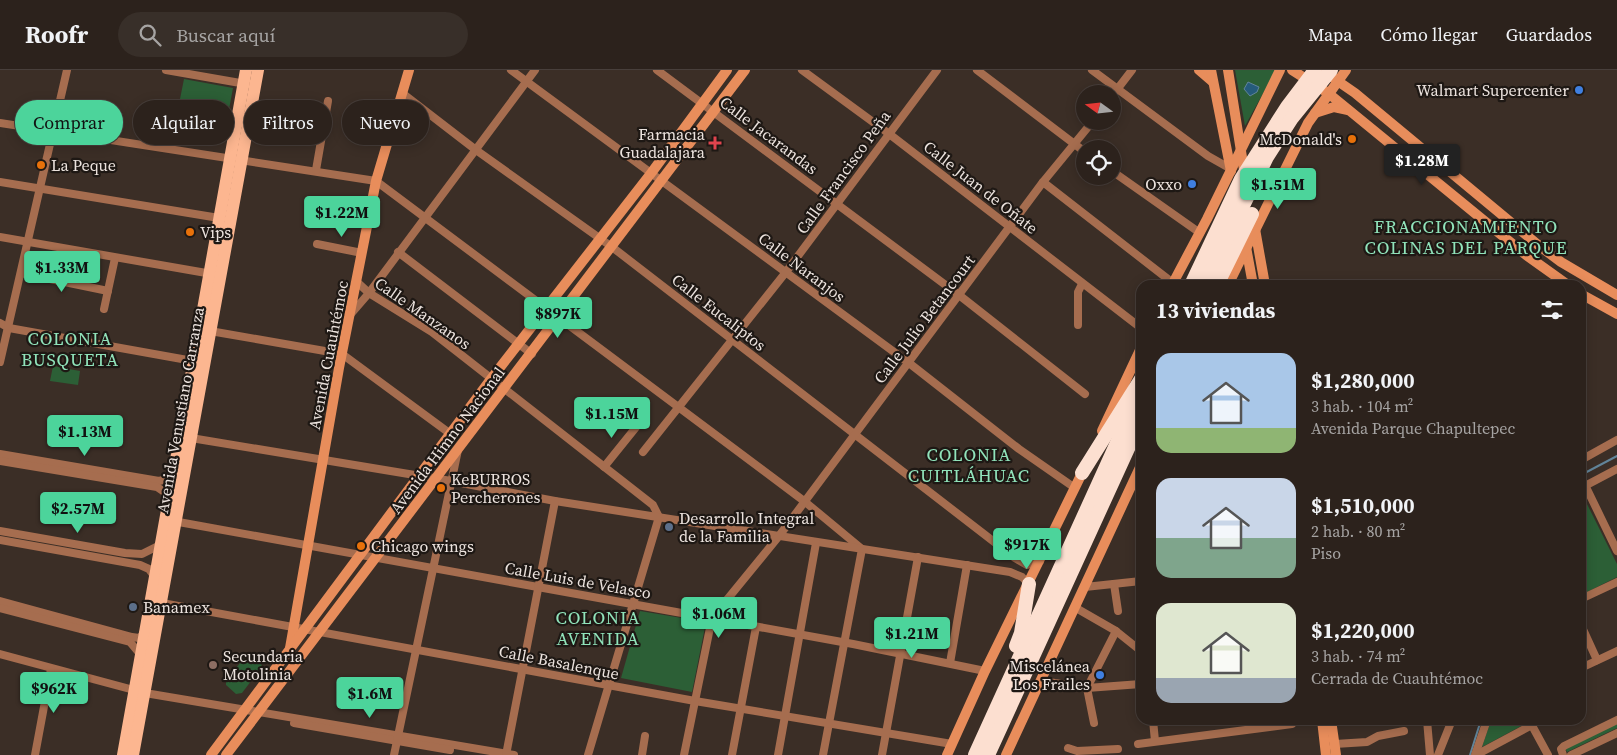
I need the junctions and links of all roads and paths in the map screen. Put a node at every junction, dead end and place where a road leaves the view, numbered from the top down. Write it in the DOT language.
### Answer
graph roads {
  1 [pos="67,70"];
  2 [pos="166,70"];
  3 [pos="246,70"];
  4 [pos="258,70"];
  5 [pos="409,70"];
  6 [pos="511,70"];
  7 [pos="535,70"];
  8 [pos="657,70"];
  9 [pos="726,70"];
  10 [pos="745,70"];
  11 [pos="802,70"];
  12 [pos="937,70"];
  13 [pos="976,70"];
  14 [pos="1092,70"];
  15 [pos="1132,70"];
  16 [pos="1198,70"];
  17 [pos="1211,70"];
  18 [pos="1228,70"];
  19 [pos="1280,70"];
  20 [pos="1292,70"];
  21 [pos="1316,70"];
  22 [pos="1320,70"];
  23 [pos="1346,70"];
  24 [pos="1350,70"];
  25 [pos="1334,75"];
  26 [pos="526,82"];
  27 [pos="1213,82"];
  28 [pos="249,84"];
  29 [pos="1113,85"];
  30 [pos="1121,85"];
  31 [pos="1121,91"];
  32 [pos="402,93"];
  33 [pos="1328,93"];
  34 [pos="1355,93"];
  35 [pos="60,100"];
  36 [pos="702,102"];
  37 [pos="1348,110"];
  38 [pos="715,111"];
  39 [pos="1315,112"];
  40 [pos="0,123"];
  41 [pos="15,126"];
  42 [pos="1086,130"];
  43 [pos="888,132"];
  44 [pos="1400,133"];
  45 [pos="123,143"];
  46 [pos="1074,144"];
  47 [pos="50,145"];
  48 [pos="320,145"];
  49 [pos="1241,149"];
  50 [pos="476,150"];
  51 [pos="1403,154"];
  52 [pos="236,160"];
  53 [pos="1231,169"];
  54 [pos="316,170"];
  55 [pos="652,172"];
  56 [pos="1121,177"];
  57 [pos="663,180"];
  58 [pos="1279,180"];
  59 [pos="376,181"];
  60 [pos="0,182"];
  61 [pos="1043,182"];
  62 [pos="40,190"];
  63 [pos="1235,193"];
  64 [pos="1248,195"];
  65 [pos="837,203"];
  66 [pos="1252,214"];
  67 [pos="220,218"];
  68 [pos="425,219"];
  69 [pos="1207,219"];
  70 [pos="1009,227"];
  71 [pos="1249,231"];
  72 [pos="1200,233"];
  73 [pos="0,237"];
  74 [pos="600,238"];
  75 [pos="28,242"];
  76 [pos="317,244"];
  77 [pos="612,247"];
  78 [pos="1246,248"];
  79 [pos="398,252"];
  80 [pos="362,254"];
  81 [pos="114,258"];
  82 [pos="786,272"];
  83 [pos="21,273"];
  84 [pos="215,275"];
  85 [pos="1168,280"];
  86 [pos="1175,280"];
  87 [pos="1193,280"];
  88 [pos="1206,280"];
  89 [pos="1222,280"];
  90 [pos="1223,280"];
  91 [pos="1223,280"];
  92 [pos="1252,280"];
  93 [pos="1264,280"];
  94 [pos="1557,280"];
  95 [pos="357,282"];
  96 [pos="1082,284"];
  97 [pos="108,291"];
  98 [pos="370,293"];
  99 [pos="959,295"];
  100 [pos="1617,295"];
  101 [pos="1586,297"];
  102 [pos="547,308"];
  103 [pos="104,309"];
  104 [pos="1617,314"];
  105 [pos="350,315"];
  106 [pos="559,317"];
  107 [pos="0,323"];
  108 [pos="1136,324"];
  109 [pos="1078,325"];
  110 [pos="9,328"];
  111 [pos="210,331"];
  112 [pos="733,340"];
  113 [pos="519,344"];
  114 [pos="342,354"];
  115 [pos="532,354"];
  116 [pos="1136,359"];
  117 [pos="193,361"];
  118 [pos="0,362"];
  119 [pos="909,363"];
  120 [pos="492,379"];
  121 [pos="1136,387"];
  122 [pos="504,389"];
  123 [pos="1085,394"];
  124 [pos="1136,401"];
  125 [pos="679,409"];
  126 [pos="637,426"];
  127 [pos="1136,431"];
  128 [pos="855,433"];
  129 [pos="452,435"];
  130 [pos="191,438"];
  131 [pos="1617,440"];
  132 [pos="458,448"];
  133 [pos="1136,451"];
  134 [pos="643,452"];
  135 [pos="0,454"];
  136 [pos="1586,457"];
  137 [pos="0,461"];
  138 [pos="323,461"];
  139 [pos="26,462"];
  140 [pos="56,466"];
  141 [pos="604,467"];
  142 [pos="1617,468"];
  143 [pos="1082,473"];
  144 [pos="421,476"];
  145 [pos="1136,476"];
  146 [pos="172,478"];
  147 [pos="436,479"];
  148 [pos="451,481"];
  149 [pos="1586,485"];
  150 [pos="1075,488"];
  151 [pos="1586,493"];
  152 [pos="175,497"];
  153 [pos="555,501"];
  154 [pos="804,502"];
  155 [pos="659,517"];
  156 [pos="170,520"];
  157 [pos="0,532"];
  158 [pos="779,536"];
  159 [pos="0,540"];
  160 [pos="22,540"];
  161 [pos="816,543"];
  162 [pos="160,545"];
  163 [pos="307,545"];
  164 [pos="862,549"];
  165 [pos="79,550"];
  166 [pos="1617,550"];
  167 [pos="361,555"];
  168 [pos="1079,556"];
  169 [pos="918,557"];
  170 [pos="377,558"];
  171 [pos="1015,558"];
  172 [pos="1040,562"];
  173 [pos="967,565"];
  174 [pos="434,568"];
  175 [pos="1010,572"];
  176 [pos="155,577"];
  177 [pos="1136,582"];
  178 [pos="1617,582"];
  179 [pos="1029,584"];
  180 [pos="1114,584"];
  181 [pos="538,586"];
  182 [pos="1085,588"];
  183 [pos="1586,597"];
  184 [pos="0,601"];
  185 [pos="162,603"];
  186 [pos="634,604"];
  187 [pos="0,608"];
  188 [pos="1076,608"];
  189 [pos="26,610"];
  190 [pos="1118,611"];
  191 [pos="712,618"];
  192 [pos="71,623"];
  193 [pos="292,627"];
  194 [pos="756,627"];
  195 [pos="305,629"];
  196 [pos="1116,631"];
  197 [pos="321,632"];
  198 [pos="144,634"];
  199 [pos="800,634"];
  200 [pos="1586,635"];
  201 [pos="844,642"];
  202 [pos="1136,647"];
  203 [pos="290,648"];
  204 [pos="1037,648"];
  205 [pos="417,649"];
  206 [pos="1617,650"];
  207 [pos="0,654"];
  208 [pos="140,654"];
  209 [pos="901,654"];
  210 [pos="1598,660"];
  211 [pos="950,663"];
  212 [pos="1586,666"];
  213 [pos="51,668"];
  214 [pos="522,670"];
  215 [pos="985,671"];
  216 [pos="1042,681"];
  217 [pos="1136,684"];
  218 [pos="610,686"];
  219 [pos="1087,688"];
  220 [pos="139,692"];
  221 [pos="695,701"];
  222 [pos="740,709"];
  223 [pos="244,712"];
  224 [pos="258,715"];
  225 [pos="993,715"];
  226 [pos="786,718"];
  227 [pos="1617,720"];
  228 [pos="1094,723"];
  229 [pos="829,724"];
  230 [pos="1153,725"];
  231 [pos="1284,725"];
  232 [pos="1323,725"];
  233 [pos="1332,725"];
  234 [pos="1427,725"];
  235 [pos="1450,725"];
  236 [pos="1485,725"];
  237 [pos="1526,725"];
  238 [pos="1533,725"];
  239 [pos="1404,731"];
  240 [pos="1617,733"];
  241 [pos="886,734"];
  242 [pos="645,736"];
  243 [pos="397,738"];
  244 [pos="1155,741"];
  245 [pos="952,744"];
  246 [pos="1138,744"];
  247 [pos="1334,744"];
  248 [pos="431,748"];
  249 [pos="1068,748"];
  250 [pos="1118,749"];
  251 [pos="467,753"];
  252 [pos="1076,753"];
  253 [pos="35,755"];
  254 [pos="123,755"];
  255 [pos="133,755"];
  256 [pos="211,755"];
  257 [pos="226,755"];
  258 [pos="394,755"];
  259 [pos="484,755"];
  260 [pos="509,755"];
  261 [pos="588,755"];
  262 [pos="642,755"];
  263 [pos="684,755"];
  264 [pos="732,755"];
  265 [pos="778,755"];
  266 [pos="824,755"];
  267 [pos="882,755"];
  268 [pos="947,755"];
  269 [pos="975,755"];
  270 [pos="988,755"];
  271 [pos="997,755"];
  272 [pos="1006,755"];
  273 [pos="1326,755"];
  274 [pos="1336,755"];
  275 [pos="1430,755"];
  276 [pos="1438,755"];
  277 [pos="1476,755"];
  278 [pos="1548,755"];
  279 [pos="1563,755"];
  280 [pos="1571,755"];
  1 -- 35 [label="street"];
  2 -- 28 [label="street"];
  3 -- 28 [label="main road, Avenida Venustiano Carranza"];
  4 -- 28 [label="main road, Avenida Venustiano Carranza"];
  5 -- 32 [label="main road, Avenida Cuauhtémoc"];
  6 -- 26 [label="street, Calle Naranjos"];
  7 -- 26 [label="street"];
  8 -- 36 [label="street, Calle Jacarandas"];
  9 -- 36 [label="main road, Avenida Himno Nacional"];
  10 -- 38 [label="main road, Avenida Himno Nacional"];
  11 -- 43 [label="street, Calle Juan de Oñate"];
  12 -- 43 [label="street, Calle Francisco Peña"];
  13 -- 46 [label="street"];
  14 -- 29 [label="street"];
  15 -- 30 [label="street"];
  16 -- 27 [label="main road"];
  17 -- 27 [label="main road"];
  18 -- 49 [label="main road"];
  19 -- 49 [label="main road"];
  20 -- 33 [label="main road"];
  21 -- 87 [label="highway, bridge"];
  22 -- 25 [label="main road"];
  23 -- 25 [label="main road"];
  24 -- 34 [label="main road"];
  25 -- 33 [label="main road"];
  25 -- 34 [label="main road"];
  25 -- 88 [label="highway, bridge"];
  26 -- 50 [label="street"];
  26 -- 55 [label="street, Calle Naranjos"];
  27 -- 53 [label="main road"];
  28 -- 52 [label="main road, Avenida Venustiano Carranza"];
  31 -- 53 [label="street"];
  32 -- 50 [label="street, Calle Eucaliptos"];
  32 -- 59 [label="main road, Avenida Cuauhtémoc"];
  33 -- 37 [label="main road"];
  33 -- 39 [label="main road"];
  34 -- 44 [label="main road"];
  36 -- 38 [label="street, Calle Jacarandas"];
  36 -- 55 [label="main road, Avenida Himno Nacional"];
  37 -- 39 [label="main road"];
  37 -- 51 [label="main road"];
  38 -- 57 [label="main road, Avenida Himno Nacional"];
  38 -- 65 [label="street, Calle Jacarandas"];
  39 -- 58 [label="main road"];
  40 -- 41 [label="street"];
  42 -- 46 [label="street, Calle Julio Betancourt"];
  43 -- 65 [label="street, Calle Francisco Peña"];
  43 -- 70 [label="street, Calle Juan de Oñate"];
  44 -- 51 [label="main road"];
  44 -- 100 [label="main road"];
  45 -- 52 [label="street"];
  46 -- 61 [label="street, Calle Julio Betancourt"];
  47 -- 62 [label="street"];
  48 -- 54 [label="street"];
  49 -- 53 [label="main road"];
  49 -- 64 [label="main road"];
  50 -- 68 [label="street"];
  50 -- 74 [label="street, Calle Eucaliptos"];
  51 -- 94 [label="main road"];
  52 -- 54 [label="street"];
  52 -- 67 [label="main road, Avenida Venustiano Carranza"];
  52 -- 84 [label="main road, Avenida Venustiano Carranza"];
  53 -- 63 [label="main road"];
  53 -- 69 [label="main road"];
  54 -- 59 [label="street"];
  55 -- 57 [label="street, Calle Naranjos"];
  55 -- 74 [label="main road, Avenida Himno Nacional"];
  56 -- 72 [label="street"];
  57 -- 77 [label="main road, Avenida Himno Nacional"];
  57 -- 82 [label="street, Calle Naranjos"];
  58 -- 64 [label="main road"];
  58 -- 71 [label="main road"];
  59 -- 68 [label="street"];
  59 -- 80 [label="main road, Avenida Cuauhtémoc"];
  60 -- 62 [label="street"];
  61 -- 70 [label="street, Calle Julio Betancourt"];
  61 -- 85 [label="street"];
  62 -- 67 [label="street"];
  62 -- 75 [label="street"];
  63 -- 64 [label="main road"];
  63 -- 71 [label="main road"];
  64 -- 66 [label="main road"];
  65 -- 82 [label="street, Calle Francisco Peña"];
  65 -- 99 [label="street, Calle Jacarandas"];
  66 -- 71 [label="highway"];
  67 -- 84 [label="main road, Avenida Venustiano Carranza"];
  68 -- 79 [label="street"];
  68 -- 102 [label="street"];
  69 -- 72 [label="main road"];
  69 -- 89 [label="main road"];
  70 -- 96 [label="street, Calle Juan de Oñate"];
  70 -- 99 [label="street, Calle Julio Betancourt"];
  71 -- 78 [label="main road"];
  71 -- 90 [label="highway"];
  71 -- 93 [label="main road"];
  72 -- 86 [label="main road"];
  73 -- 75 [label="street"];
  74 -- 77 [label="street, Calle Eucaliptos"];
  74 -- 102 [label="main road, Avenida Himno Nacional"];
  75 -- 81 [label="street"];
  75 -- 83 [label="street"];
  76 -- 80 [label="street"];
  77 -- 106 [label="main road, Avenida Himno Nacional"];
  77 -- 112 [label="street, Calle Eucaliptos"];
  78 -- 91 [label="main road"];
  78 -- 92 [label="main road"];
  79 -- 98 [label="street"];
  79 -- 113 [label="street"];
  80 -- 95 [label="main road, Avenida Cuauhtémoc"];
  81 -- 84 [label="street"];
  81 -- 97 [label="street"];
  82 -- 112 [label="street, Calle Francisco Peña"];
  82 -- 119 [label="street, Calle Naranjos"];
  83 -- 97 [label="street"];
  83 -- 110 [label="street"];
  84 -- 111 [label="main road, Avenida Venustiano Carranza"];
  84 -- 117 [label="main road, Avenida Venustiano Carranza"];
  95 -- 98 [label="street, Calle Manzanos"];
  95 -- 105 [label="main road, Avenida Cuauhtémoc"];
  96 -- 108 [label="street, Calle Juan de Oñate"];
  96 -- 109 [label="street"];
  97 -- 103 [label="street"];
  98 -- 105 [label="street"];
  98 -- 120 [label="street, Calle Manzanos"];
  99 -- 119 [label="street, Calle Julio Betancourt"];
  99 -- 123 [label="street, Calle Jacarandas"];
  101 -- 104 [label="main road"];
  102 -- 106 [label="street"];
  102 -- 113 [label="main road, Avenida Himno Nacional"];
  105 -- 114 [label="main road, Avenida Cuauhtémoc"];
  106 -- 115 [label="main road, Avenida Himno Nacional"];
  106 -- 125 [label="street"];
  107 -- 110 [label="street"];
  110 -- 117 [label="street"];
  110 -- 118 [label="street"];
  111 -- 114 [label="street"];
  111 -- 130 [label="main road, Avenida Venustiano Carranza"];
  112 -- 125 [label="street, Calle Francisco Peña"];
  112 -- 128 [label="street, Calle Eucaliptos"];
  113 -- 115 [label="street"];
  113 -- 120 [label="main road, Avenida Himno Nacional"];
  114 -- 129 [label="street"];
  114 -- 138 [label="main road, Avenida Cuauhtémoc"];
  115 -- 122 [label="main road, Avenida Himno Nacional"];
  116 -- 143 [label="main road"];
  117 -- 146 [label="main road, Avenida Venustiano Carranza"];
  119 -- 128 [label="street, Calle Julio Betancourt"];
  119 -- 150 [label="street, Calle Naranjos"];
  120 -- 122 [label="street, Calle Manzanos"];
  120 -- 129 [label="main road, Avenida Himno Nacional"];
  121 -- 143 [label="highway"];
  122 -- 132 [label="main road, Avenida Himno Nacional"];
  122 -- 141 [label="street, Calle Manzanos"];
  124 -- 225 [label="highway"];
  125 -- 134 [label="street, Calle Francisco Peña"];
  125 -- 154 [label="street"];
  126 -- 141 [label="street"];
  127 -- 168 [label="highway"];
  128 -- 154 [label="street, Calle Julio Betancourt"];
  128 -- 171 [label="street, Calle Eucaliptos"];
  129 -- 144 [label="main road, Avenida Himno Nacional"];
  130 -- 138 [label="street"];
  130 -- 152 [label="main road, Avenida Venustiano Carranza"];
  131 -- 136 [label="street"];
  132 -- 147 [label="main road, Avenida Himno Nacional"];
  132 -- 148 [label="street"];
  133 -- 168 [label="highway"];
  135 -- 139 [label="street"];
  137 -- 139 [label="street"];
  138 -- 144 [label="street"];
  138 -- 163 [label="main road, Avenida Cuauhtémoc"];
  139 -- 140 [label="street"];
  140 -- 146 [label="street"];
  140 -- 152 [label="street"];
  141 -- 155 [label="street, Calle Manzanos"];
  142 -- 149 [label="street"];
  143 -- 150 [label="main road"];
  144 -- 147 [label="street"];
  144 -- 167 [label="main road, Avenida Himno Nacional"];
  145 -- 182 [label="main road"];
  146 -- 152 [label="main road, Avenida Venustiano Carranza"];
  147 -- 148 [label="street"];
  147 -- 170 [label="main road, Avenida Himno Nacional"];
  148 -- 153 [label="street"];
  148 -- 174 [label="street"];
  150 -- 172 [label="main road"];
  151 -- 166 [label="street"];
  152 -- 156 [label="main road, Avenida Venustiano Carranza"];
  153 -- 155 [label="street"];
  153 -- 181 [label="street"];
  154 -- 158 [label="street, Calle Julio Betancourt"];
  154 -- 164 [label="street"];
  155 -- 158 [label="street"];
  155 -- 186 [label="street"];
  156 -- 162 [label="main road, Avenida Venustiano Carranza"];
  156 -- 163 [label="street, Calle Luis de Velasco"];
  156 -- 185 [label="main road, Avenida Venustiano Carranza"];
  157 -- 160 [label="street"];
  158 -- 161 [label="street"];
  158 -- 191 [label="street, Calle Julio Betancourt"];
  159 -- 160 [label="street"];
  160 -- 165 [label="street"];
  161 -- 164 [label="street"];
  161 -- 199 [label="street"];
  162 -- 165 [label="street"];
  162 -- 176 [label="main road, Avenida Venustiano Carranza"];
  163 -- 167 [label="street, Calle Luis de Velasco"];
  163 -- 193 [label="main road, Avenida Cuauhtémoc"];
  164 -- 169 [label="street"];
  164 -- 201 [label="street"];
  165 -- 176 [label="street"];
  167 -- 170 [label="street, Calle Luis de Velasco"];
  167 -- 195 [label="main road, Avenida Himno Nacional"];
  168 -- 204 [label="highway"];
  169 -- 173 [label="street"];
  169 -- 209 [label="street"];
  170 -- 174 [label="street, Calle Luis de Velasco"];
  170 -- 197 [label="main road, Avenida Himno Nacional"];
  171 -- 172 [label="street, Calle Eucaliptos"];
  171 -- 175 [label="street"];
  172 -- 179 [label="main road"];
  173 -- 175 [label="street"];
  173 -- 211 [label="street"];
  174 -- 181 [label="street, Calle Luis de Velasco"];
  174 -- 205 [label="street"];
  175 -- 179 [label="street"];
  176 -- 198 [label="main road, Avenida Venustiano Carranza"];
  177 -- 180 [label="street"];
  178 -- 183 [label="street"];
  179 -- 215 [label="main road"];
  179 -- 225 [label="highway"];
  180 -- 182 [label="street"];
  180 -- 190 [label="street"];
  181 -- 186 [label="street, Calle Luis de Velasco"];
  181 -- 214 [label="street"];
  182 -- 188 [label="main road"];
  184 -- 189 [label="street"];
  185 -- 193 [label="street, Calle Basalenque"];
  185 -- 220 [label="main road, Avenida Venustiano Carranza"];
  186 -- 191 [label="street, Calle Luis de Velasco"];
  186 -- 218 [label="street"];
  187 -- 189 [label="street"];
  188 -- 196 [label="street"];
  188 -- 216 [label="main road"];
  189 -- 192 [label="street"];
  191 -- 194 [label="street, Calle Luis de Velasco"];
  191 -- 221 [label="street"];
  192 -- 198 [label="street"];
  192 -- 208 [label="street"];
  193 -- 195 [label="street, Calle Basalenque"];
  193 -- 203 [label="main road, Avenida Cuauhtémoc"];
  194 -- 199 [label="street, Calle Luis de Velasco"];
  194 -- 222 [label="street"];
  195 -- 197 [label="street, Calle Basalenque"];
  195 -- 203 [label="main road, Avenida Himno Nacional"];
  196 -- 202 [label="street"];
  196 -- 219 [label="street"];
  197 -- 205 [label="street, Calle Basalenque"];
  197 -- 224 [label="main road, Avenida Himno Nacional"];
  198 -- 208 [label="main road, Avenida Venustiano Carranza"];
  199 -- 201 [label="street, Calle Luis de Velasco"];
  199 -- 226 [label="street"];
  200 -- 210 [label="street"];
  201 -- 209 [label="street, Calle Luis de Velasco"];
  201 -- 229 [label="street"];
  203 -- 223 [label="main road, Avenida Himno Nacional"];
  204 -- 270 [label="highway"];
  204 -- 271 [label="highway"];
  205 -- 214 [label="street, Calle Basalenque"];
  205 -- 243 [label="street"];
  206 -- 210 [label="street"];
  207 -- 213 [label="street"];
  208 -- 220 [label="main road, Avenida Venustiano Carranza"];
  209 -- 211 [label="street, Calle Luis de Velasco"];
  209 -- 241 [label="street"];
  210 -- 212 [label="street"];
  211 -- 215 [label="street, Calle Luis de Velasco"];
  213 -- 220 [label="street"];
  213 -- 253 [label="street"];
  214 -- 218 [label="street, Calle Basalenque"];
  214 -- 260 [label="street"];
  215 -- 245 [label="main road"];
  216 -- 219 [label="street"];
  216 -- 272 [label="main road"];
  217 -- 219 [label="street"];
  218 -- 221 [label="street, Calle Basalenque"];
  218 -- 261 [label="street"];
  219 -- 228 [label="street"];
  220 -- 223 [label="street"];
  220 -- 254 [label="main road, Avenida Venustiano Carranza"];
  220 -- 255 [label="main road, Avenida Venustiano Carranza"];
  221 -- 222 [label="street, Calle Basalenque"];
  221 -- 263 [label="street"];
  222 -- 226 [label="street, Calle Basalenque"];
  222 -- 264 [label="street"];
  223 -- 224 [label="street"];
  223 -- 256 [label="main road, Avenida Himno Nacional"];
  224 -- 243 [label="street"];
  224 -- 257 [label="main road, Avenida Himno Nacional"];
  225 -- 269 [label="highway"];
  226 -- 229 [label="street, Calle Basalenque"];
  226 -- 265 [label="street"];
  227 -- 279 [label="street"];
  229 -- 241 [label="street, Calle Basalenque"];
  229 -- 266 [label="street"];
  230 -- 244 [label="street"];
  231 -- 244 [label="street"];
  232 -- 273 [label="main road"];
  233 -- 247 [label="main road"];
  234 -- 275 [label="street"];
  235 -- 276 [label="street"];
  236 -- 277 [label="street"];
  237 -- 277 [label="street"];
  238 -- 278 [label="street"];
  239 -- 247 [label="street"];
  240 -- 280 [label="street"];
  241 -- 245 [label="street, Calle Basalenque"];
  241 -- 267 [label="street"];
  242 -- 262 [label="street"];
  243 -- 248 [label="street"];
  243 -- 258 [label="street"];
  244 -- 246 [label="street"];
  245 -- 268 [label="main road"];
  247 -- 274 [label="main road"];
  248 -- 251 [label="street"];
  248 -- 260 [label="street"];
  249 -- 252 [label="street"];
  250 -- 252 [label="street"];
  251 -- 259 [label="street"];
}
